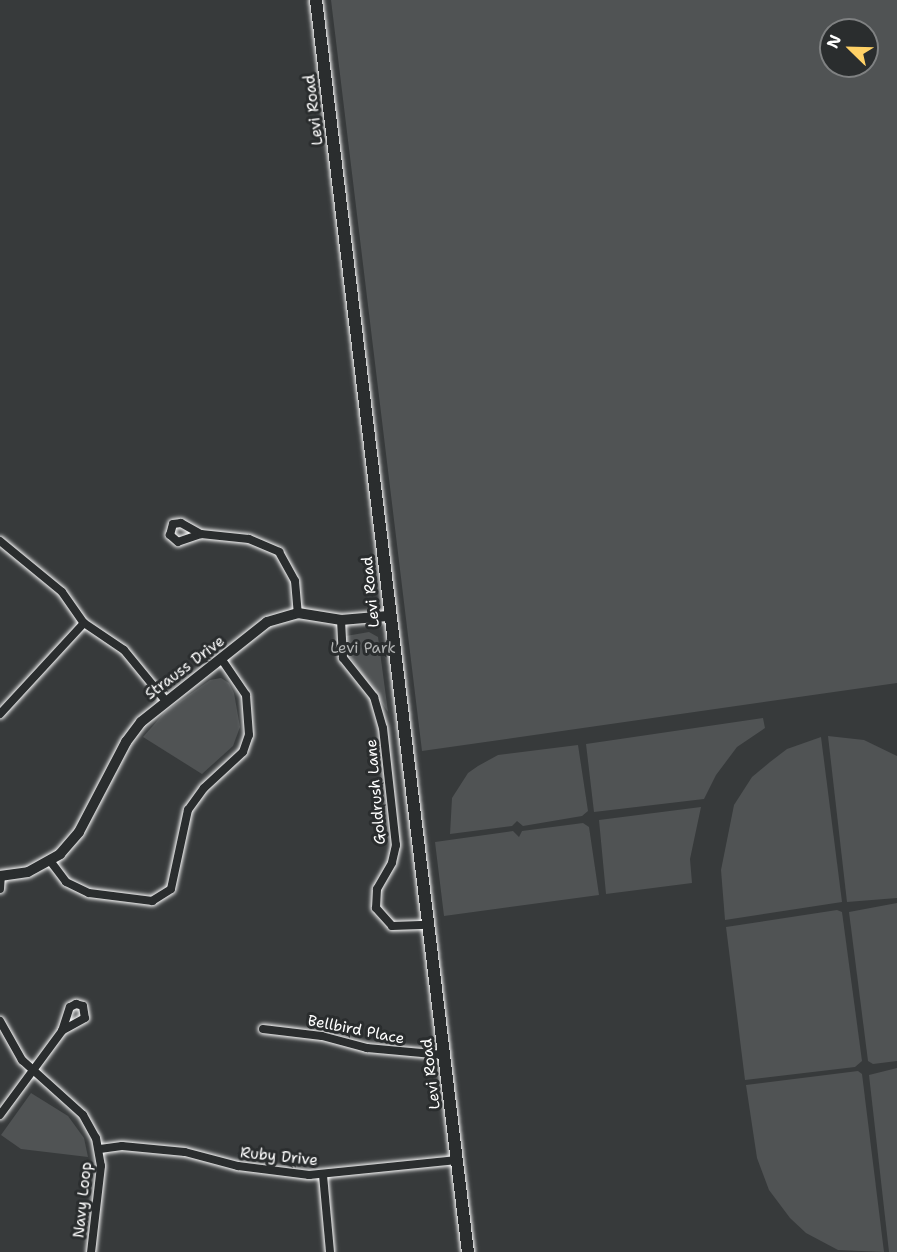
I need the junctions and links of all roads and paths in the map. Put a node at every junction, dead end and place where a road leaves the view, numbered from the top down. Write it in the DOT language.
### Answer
graph roads {
  1 [pos="316,0"];
  2 [pos="201,534"];
  3 [pos="1,545"];
  4 [pos="298,613"];
  5 [pos="388,616"];
  6 [pos="341,620"];
  7 [pos="84,622"];
  8 [pos="222,660"];
  9 [pos="165,700"];
  10 [pos="0,714"];
  11 [pos="51,862"];
  12 [pos="0,876"];
  13 [pos="0,889"];
  14 [pos="428,925"];
  15 [pos="0,1021"];
  16 [pos="263,1029"];
  17 [pos="62,1031"];
  18 [pos="444,1054"];
  19 [pos="32,1071"];
  20 [pos="0,1115"];
  21 [pos="100,1149"];
  22 [pos="457,1161"];
  23 [pos="323,1175"];
  24 [pos="91,1252"];
  25 [pos="330,1252"];
  26 [pos="468,1252"];
  1 -- 5 [label="main road, Levi Road"];
  2 -- 4 [label="street"];
  3 -- 7 [label="street"];
  4 -- 6 [label="street, Strauss Drive"];
  4 -- 8 [label="street, Strauss Drive"];
  5 -- 6 [label="street, Strauss Drive"];
  5 -- 14 [label="main road, Levi Road"];
  6 -- 14 [label="street, Goldrush Lane"];
  7 -- 9 [label="street"];
  7 -- 10 [label="street"];
  8 -- 9 [label="street, Strauss Drive"];
  8 -- 11 [label="street"];
  9 -- 11 [label="street, Strauss Drive"];
  11 -- 12 [label="street, Strauss Drive"];
  12 -- 13 [label="street"];
  14 -- 18 [label="main road, Levi Road"];
  15 -- 19 [label="street, Navy Loop"];
  16 -- 18 [label="street, Bellbird Place"];
  17 -- 19 [label="street"];
  18 -- 22 [label="main road, Levi Road"];
  19 -- 20 [label="street"];
  19 -- 21 [label="street, Navy Loop"];
  21 -- 23 [label="street, Ruby Drive"];
  21 -- 24 [label="street, Navy Loop"];
  22 -- 23 [label="street, Ruby Drive"];
  22 -- 26 [label="main road, Levi Road"];
  23 -- 25 [label="street"];
}
